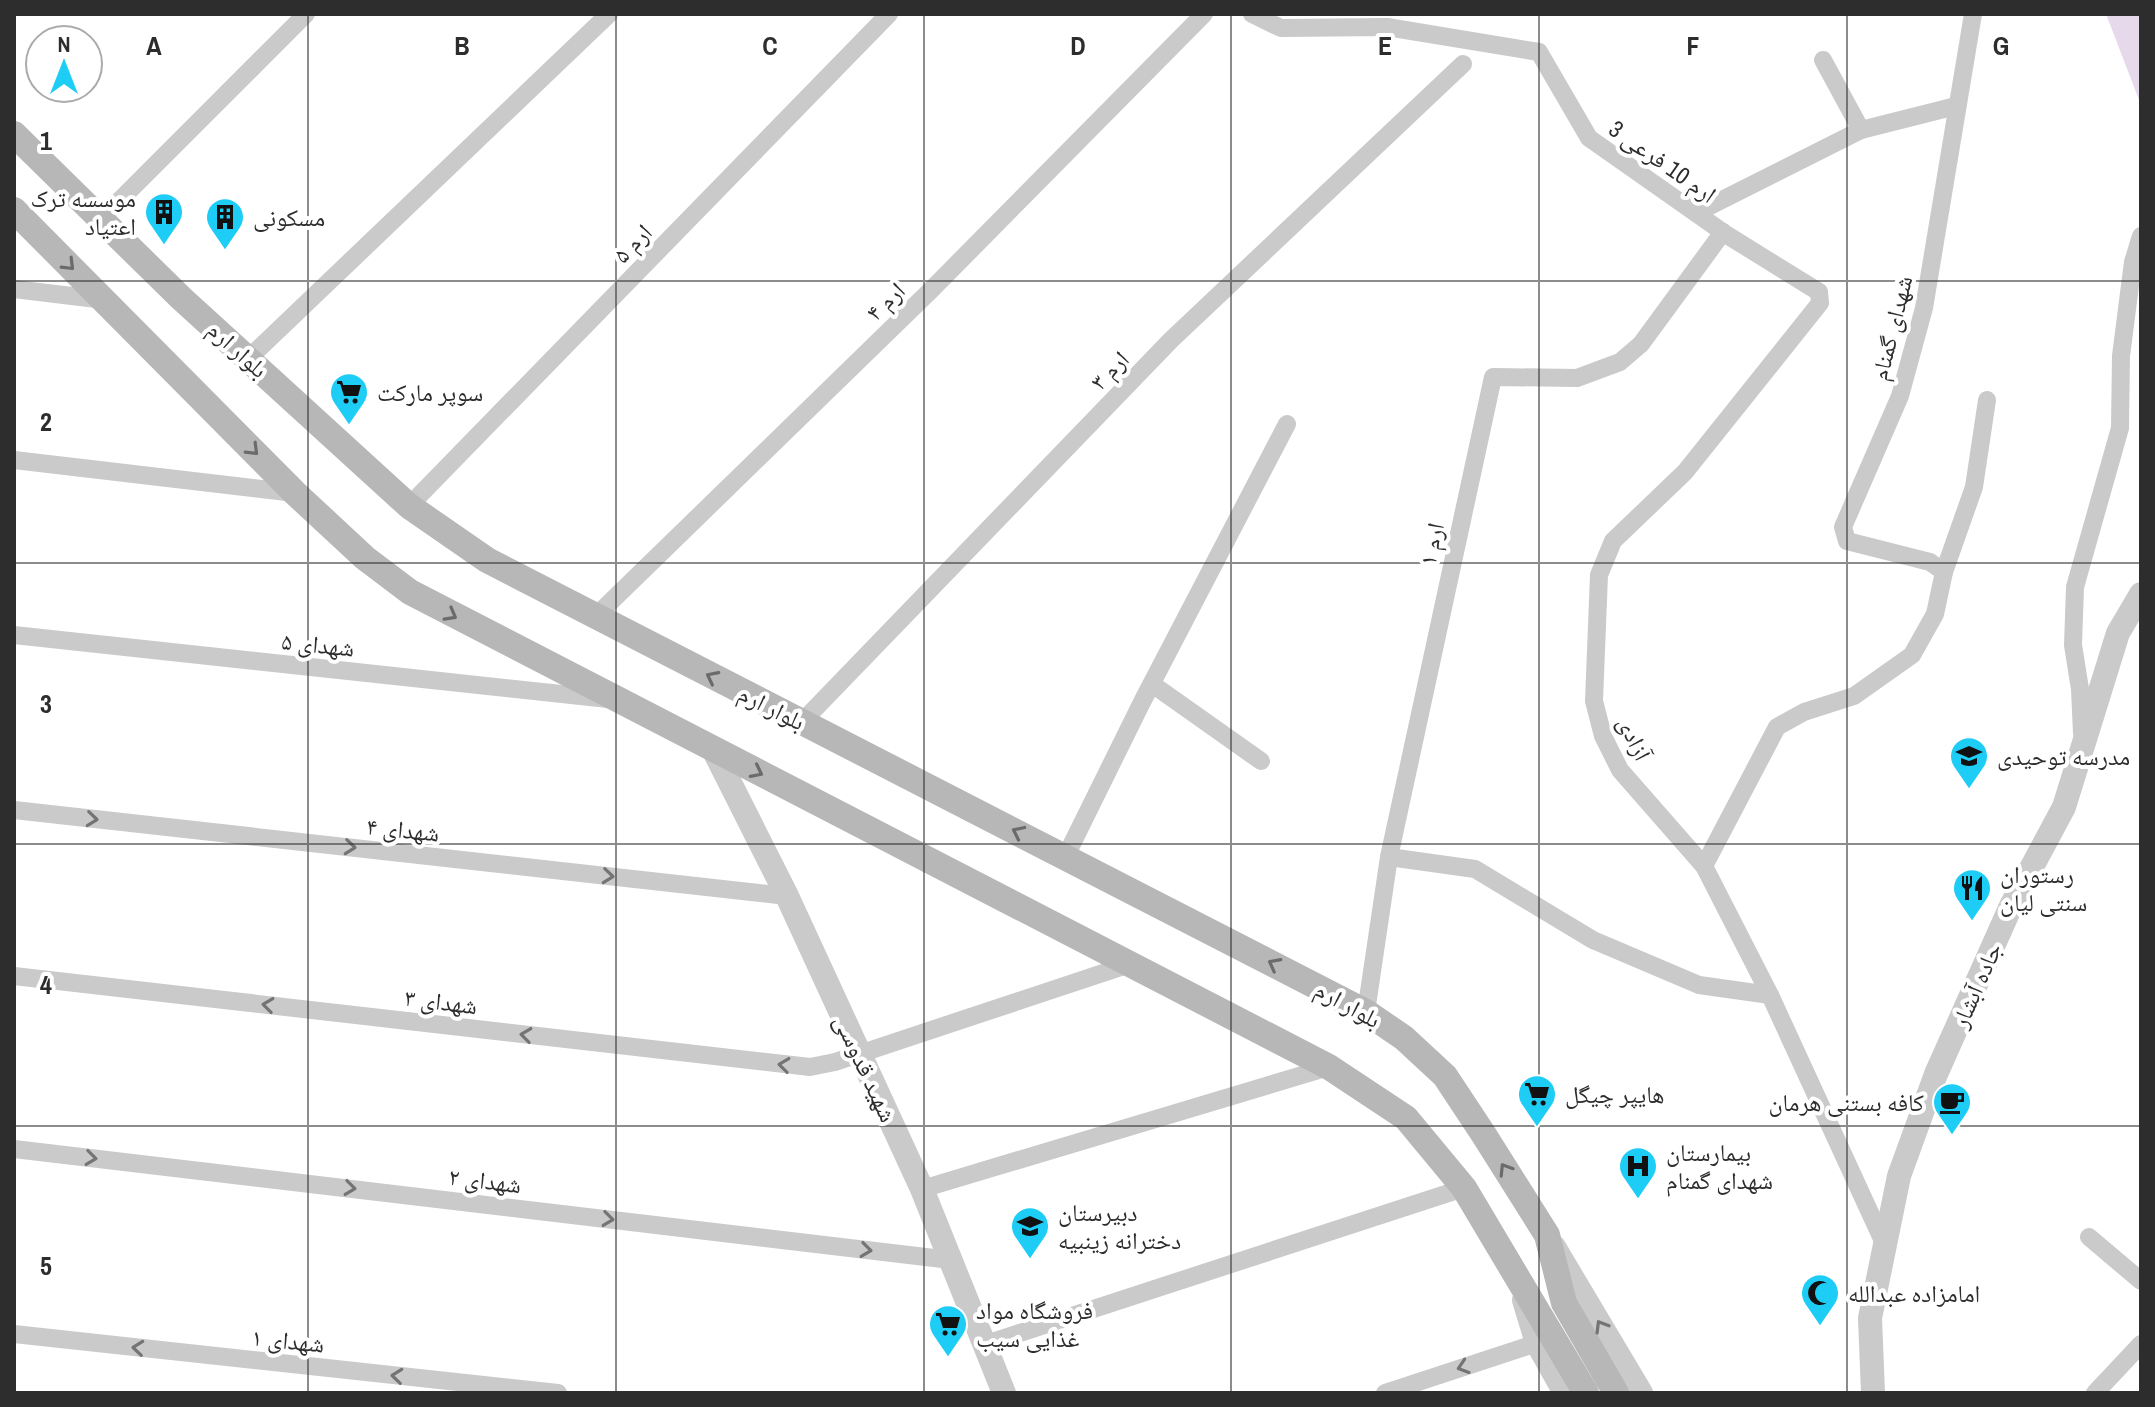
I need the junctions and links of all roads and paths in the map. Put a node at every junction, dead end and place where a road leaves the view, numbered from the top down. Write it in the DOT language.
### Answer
graph roads {
  1 [pos="306,14"];
  2 [pos="609,14"];
  3 [pos="889,14"];
  4 [pos="1204,14"];
  5 [pos="1252,14"];
  6 [pos="1973,14"];
  7 [pos="1823,60"];
  8 [pos="1463,64"];
  9 [pos="1956,106"];
  10 [pos="1861,130"];
  11 [pos="14,134"];
  12 [pos="14,210"];
  13 [pos="1696,213"];
  14 [pos="102,218"];
  15 [pos="1723,232"];
  16 [pos="2141,236"];
  17 [pos="1800,277"];
  18 [pos="14,289"];
  19 [pos="105,300"];
  20 [pos="249,358"];
  21 [pos="1987,400"];
  22 [pos="1287,424"];
  23 [pos="14,460"];
  24 [pos="295,493"];
  25 [pos="409,506"];
  26 [pos="1944,572"];
  27 [pos="2141,594"];
  28 [pos="595,617"];
  29 [pos="14,635"];
  30 [pos="1152,684"];
  31 [pos="616,700"];
  32 [pos="802,722"];
  33 [pos="2083,748"];
  34 [pos="713,749"];
  35 [pos="1261,761"];
  36 [pos="14,810"];
  37 [pos="1066,856"];
  38 [pos="1389,857"];
  39 [pos="1704,866"];
  40 [pos="787,896"];
  41 [pos="1130,964"];
  42 [pos="14,976"];
  43 [pos="1770,995"];
  44 [pos="1366,1012"];
  45 [pos="859,1052"];
  46 [pos="1329,1067"];
  47 [pos="14,1149"];
  48 [pos="1464,1188"];
  49 [pos="922,1189"];
  50 [pos="1547,1235"];
  51 [pos="2089,1237"];
  52 [pos="1883,1241"];
  53 [pos="951,1260"];
  54 [pos="1512,1264"];
  55 [pos="2141,1281"];
  56 [pos="14,1334"];
  57 [pos="1537,1343"];
  58 [pos="2141,1344"];
  59 [pos="983,1345"];
  60 [pos="1869,1364"];
  61 [pos="558,1393"];
  62 [pos="1004,1393"];
  63 [pos="1386,1393"];
  64 [pos="1565,1393"];
  65 [pos="1586,1393"];
  66 [pos="1616,1393"];
  67 [pos="1641,1393"];
  68 [pos="1856,1393"];
  69 [pos="1876,1393"];
  70 [pos="2095,1393"];
  1 -- 14 [label="street"];
  2 -- 20 [label="street"];
  3 -- 25 [label="street, ارم ۵"];
  4 -- 28 [label="street, ارم ۴"];
  5 -- 13 [label="street, ارم 10 فرعی 3"];
  6 -- 9 [label="street, شهدای گمنام"];
  7 -- 10 [label="street"];
  8 -- 32 [label="street, ارم ۳"];
  9 -- 10 [label="street"];
  9 -- 26 [label="street, شهدای گمنام"];
  10 -- 13 [label="street"];
  11 -- 14 [label="main road, بلوار ارم"];
  12 -- 19 [label="main road, one-way"];
  13 -- 15 [label="street, ارم 10 فرعی 3"];
  14 -- 20 [label="main road, بلوار ارم"];
  15 -- 17 [label="street, ارم 10 فرعی 3"];
  15 -- 38 [label="street, ارم ۱"];
  16 -- 33 [label="street"];
  17 -- 39 [label="street, آزادی"];
  18 -- 19 [label="street"];
  19 -- 24 [label="main road, one-way"];
  20 -- 25 [label="main road, بلوار ارم"];
  21 -- 26 [label="street"];
  22 -- 30 [label="street"];
  23 -- 24 [label="street"];
  24 -- 31 [label="main road, one-way"];
  25 -- 28 [label="main road, بلوار ارم"];
  26 -- 39 [label="street"];
  27 -- 33 [label="street, جاده آبشار"];
  32 -- 28 [label="main road, بلوار ارم, one-way"];
  29 -- 31 [label="street, شهدای ۵"];
  30 -- 35 [label="street"];
  30 -- 37 [label="street"];
  31 -- 34 [label="main road"];
  37 -- 32 [label="main road, بلوار ارم, one-way"];
  33 -- 52 [label="street, جاده آبشار"];
  34 -- 40 [label="street, شهید قدوسی"];
  34 -- 41 [label="main road, one-way"];
  36 -- 40 [label="street, شهدای ۴, one-way"];
  44 -- 37 [label="main road, بلوار ارم, one-way"];
  38 -- 43 [label="street"];
  38 -- 44 [label="street, ارم ۱"];
  39 -- 43 [label="street, آزادی"];
  40 -- 45 [label="street, شهید قدوسی"];
  41 -- 45 [label="street, شهدای ۳"];
  41 -- 46 [label="main road"];
  45 -- 42 [label="street, شهدای ۳, one-way"];
  43 -- 52 [label="street, آزادی"];
  50 -- 44 [label="main road, بلوار ارم, one-way"];
  45 -- 49 [label="street, شهید قدوسی"];
  46 -- 48 [label="main road"];
  46 -- 49 [label="street"];
  47 -- 53 [label="street, شهدای ۲, one-way"];
  48 -- 54 [label="main road"];
  48 -- 59 [label="street"];
  49 -- 53 [label="street, شهید قدوسی"];
  50 -- 66 [label="main road, بلوار ارم"];
  67 -- 50 [label="street, one-way"];
  51 -- 55 [label="street"];
  52 -- 60 [label="street, جاده آبشار"];
  53 -- 59 [label="street, شهید قدوسی"];
  54 -- 57 [label="street"];
  54 -- 65 [label="main road"];
  61 -- 56 [label="street, شهدای ۱, one-way"];
  57 -- 63 [label="street, one-way"];
  57 -- 64 [label="street"];
  58 -- 70 [label="street"];
  59 -- 62 [label="street, شهید قدوسی"];
  60 -- 68 [label="street"];
  60 -- 69 [label="street"];
}
